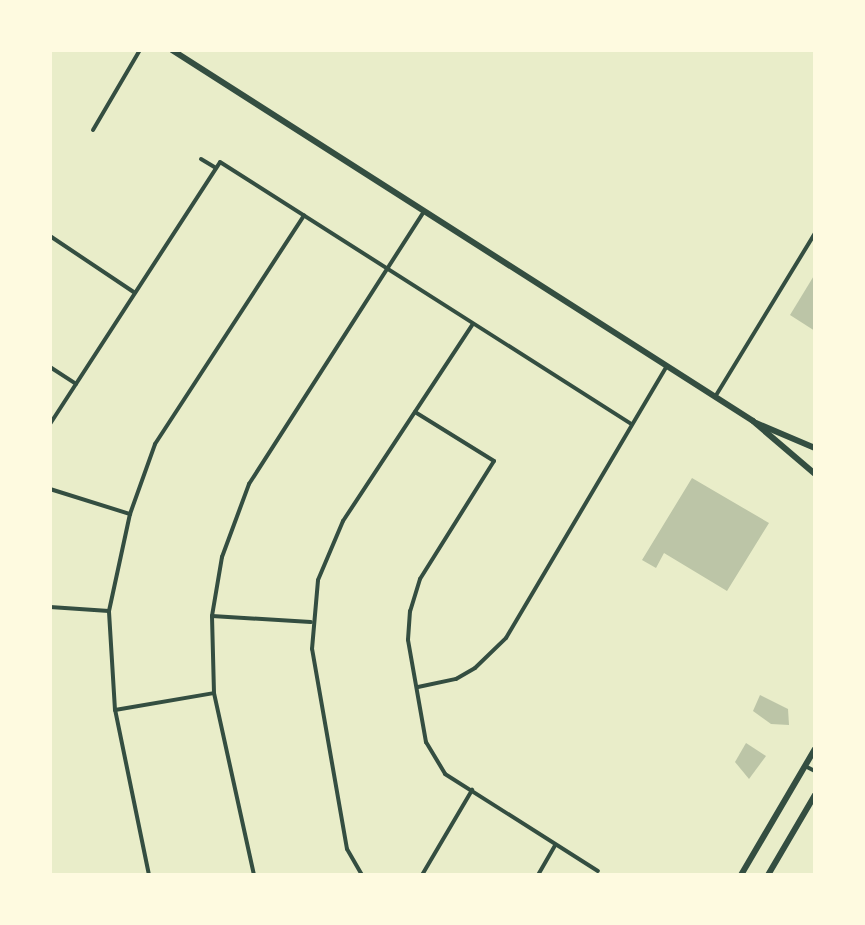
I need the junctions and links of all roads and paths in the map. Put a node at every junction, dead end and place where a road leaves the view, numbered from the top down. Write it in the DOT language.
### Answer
graph roads {
  1 [pos="140,50"];
  2 [pos="172,50"];
  3 [pos="93,130"];
  4 [pos="201,159"];
  5 [pos="216,168"];
  6 [pos="424,211"];
  7 [pos="304,215"];
  8 [pos="815,233"];
  9 [pos="50,236"];
  10 [pos="387,269"];
  11 [pos="135,293"];
  12 [pos="473,324"];
  13 [pos="667,366"];
  14 [pos="50,367"];
  15 [pos="76,384"];
  16 [pos="715,397"];
  17 [pos="415,412"];
  18 [pos="753,421"];
  19 [pos="50,424"];
  20 [pos="631,424"];
  21 [pos="815,448"];
  22 [pos="815,474"];
  23 [pos="50,489"];
  24 [pos="130,514"];
  25 [pos="50,607"];
  26 [pos="109,611"];
  27 [pos="212,616"];
  28 [pos="311,622"];
  29 [pos="418,687"];
  30 [pos="214,693"];
  31 [pos="115,710"];
  32 [pos="815,749"];
  33 [pos="805,766"];
  34 [pos="815,771"];
  35 [pos="472,790"];
  36 [pos="815,795"];
  37 [pos="555,845"];
  38 [pos="598,871"];
  39 [pos="149,875"];
  40 [pos="254,875"];
  41 [pos="362,875"];
  42 [pos="422,875"];
  43 [pos="538,875"];
  44 [pos="741,875"];
  45 [pos="768,875"];
  1 -- 3 [label="street"];
  2 -- 6 [label="main road"];
  4 -- 5 [label="street"];
  5 -- 7 [label="street"];
  5 -- 11 [label="street"];
  6 -- 10 [label="street"];
  6 -- 13 [label="main road"];
  7 -- 10 [label="street"];
  7 -- 24 [label="street"];
  8 -- 16 [label="street"];
  9 -- 11 [label="street"];
  10 -- 12 [label="street"];
  10 -- 27 [label="street"];
  11 -- 15 [label="street"];
  12 -- 17 [label="street"];
  12 -- 20 [label="street"];
  13 -- 16 [label="main road"];
  13 -- 20 [label="street"];
  14 -- 15 [label="street"];
  15 -- 19 [label="street"];
  16 -- 18 [label="main road"];
  17 -- 28 [label="street"];
  17 -- 29 [label="street"];
  18 -- 21 [label="main road"];
  18 -- 22 [label="main road"];
  20 -- 29 [label="street"];
  23 -- 24 [label="street"];
  24 -- 26 [label="street"];
  25 -- 26 [label="street"];
  26 -- 31 [label="street"];
  27 -- 28 [label="street"];
  27 -- 30 [label="street"];
  28 -- 41 [label="street"];
  29 -- 35 [label="street"];
  30 -- 31 [label="street"];
  30 -- 40 [label="street"];
  31 -- 39 [label="street"];
  32 -- 33 [label="main road"];
  33 -- 34 [label="street"];
  33 -- 44 [label="main road"];
  35 -- 37 [label="street"];
  35 -- 42 [label="street"];
  36 -- 45 [label="main road"];
  37 -- 38 [label="street"];
  37 -- 43 [label="street"];
}
